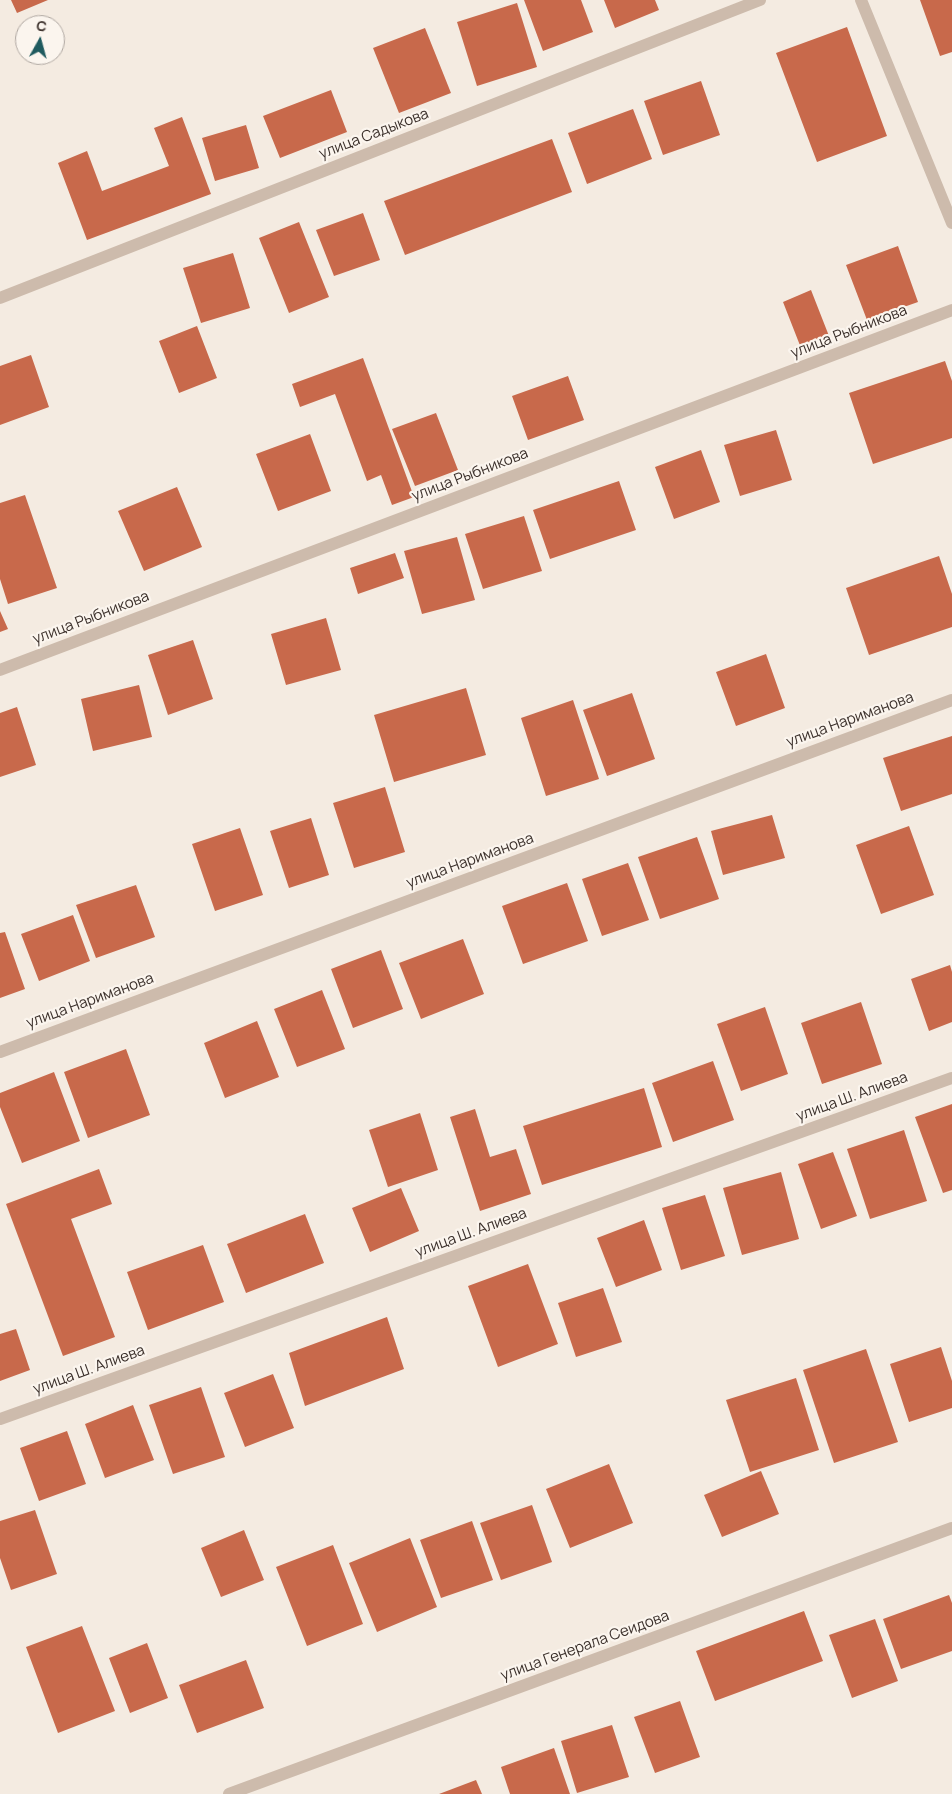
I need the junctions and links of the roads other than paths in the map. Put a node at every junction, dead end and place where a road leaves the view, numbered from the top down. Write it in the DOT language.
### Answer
graph roads {
  1 [pos="760,0"];
  2 [pos="861,0"];
  3 [pos="952,223"];
  4 [pos="0,298"];
  5 [pos="952,310"];
  6 [pos="0,670"];
  7 [pos="952,700"];
  8 [pos="0,1052"];
  9 [pos="952,1078"];
  10 [pos="0,1419"];
  11 [pos="952,1528"];
  12 [pos="229,1794"];
  1 -- 4 [label="street, улица Садыкова"];
  2 -- 3 [label="street"];
  5 -- 6 [label="street, улица Рыбникова"];
  7 -- 8 [label="street, улица Нариманова"];
  9 -- 10 [label="street, улица Ш. Алиева"];
  11 -- 12 [label="street, улица Генерала Сеидова"];
}
